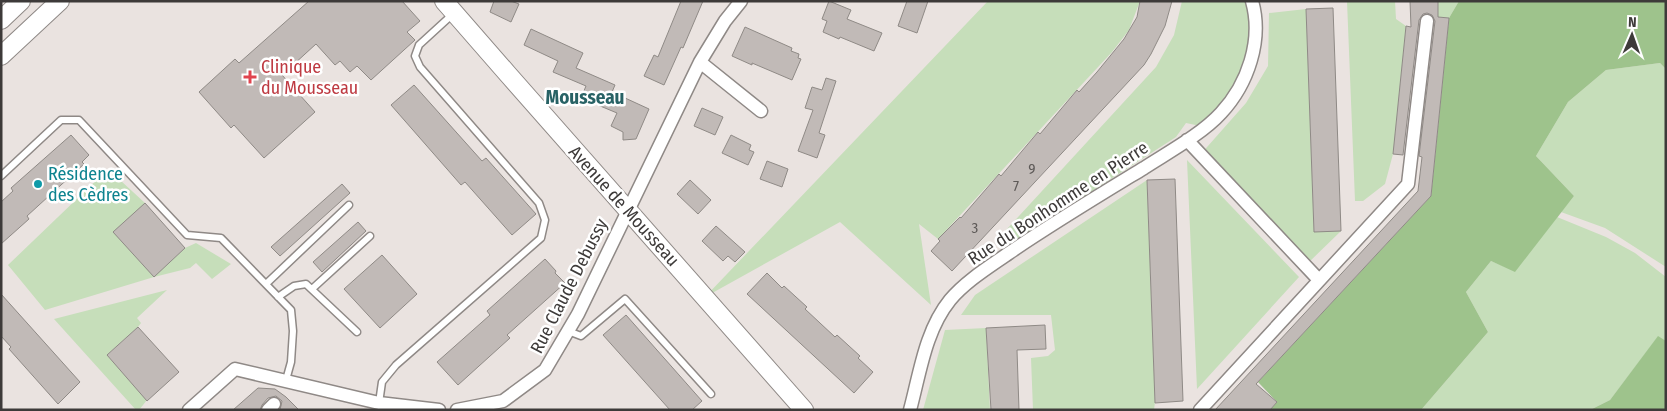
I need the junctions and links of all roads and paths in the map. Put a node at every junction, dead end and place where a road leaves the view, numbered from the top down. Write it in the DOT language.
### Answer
graph roads {
  1 [pos="22,1"];
  2 [pos="60,1"];
  3 [pos="740,1"];
  4 [pos="1252,1"];
  5 [pos="449,7"];
  6 [pos="1,20"];
  7 [pos="1427,21"];
  8 [pos="1,56"];
  9 [pos="700,62"];
  10 [pos="761,111"];
  11 [pos="1187,140"];
  12 [pos="1,176"];
  13 [pos="349,205"];
  14 [pos="628,210"];
  15 [pos="370,236"];
  16 [pos="1320,280"];
  17 [pos="266,284"];
  18 [pos="312,289"];
  19 [pos="278,297"];
  20 [pos="568,331"];
  21 [pos="357,332"];
  22 [pos="286,380"];
  23 [pos="711,394"];
  24 [pos="379,402"];
  25 [pos="421,409"];
  26 [pos="189,410"];
  27 [pos="439,410"];
  28 [pos="457,410"];
  29 [pos="804,410"];
  30 [pos="910,410"];
  31 [pos="1200,410"];
  1 -- 6 [label="street"];
  2 -- 8 [label="street"];
  3 -- 9 [label="street, Rue Claude Debussy"];
  4 -- 11 [label="street, Rue du Bonhomme en Pierre"];
  5 -- 14 [label="street, Avenue de Mousseau"];
  5 -- 24 [label="lane"];
  7 -- 16 [label="street"];
  9 -- 10 [label="street"];
  9 -- 14 [label="street, Rue Claude Debussy"];
  11 -- 16 [label="street"];
  11 -- 30 [label="street, Rue du Bonhomme en Pierre"];
  12 -- 17 [label="lane"];
  13 -- 17 [label="lane"];
  14 -- 20 [label="street, Rue Claude Debussy"];
  14 -- 29 [label="street, Avenue de Mousseau"];
  15 -- 18 [label="lane"];
  16 -- 31 [label="street"];
  17 -- 19 [label="lane"];
  18 -- 19 [label="lane"];
  18 -- 21 [label="lane"];
  19 -- 22 [label="lane"];
  20 -- 23 [label="lane"];
  20 -- 28 [label="street, Rue Claude Debussy"];
  22 -- 24 [label="street"];
  22 -- 26 [label="street"];
  24 -- 25 [label="street"];
  25 -- 27 [label="street"];
}
